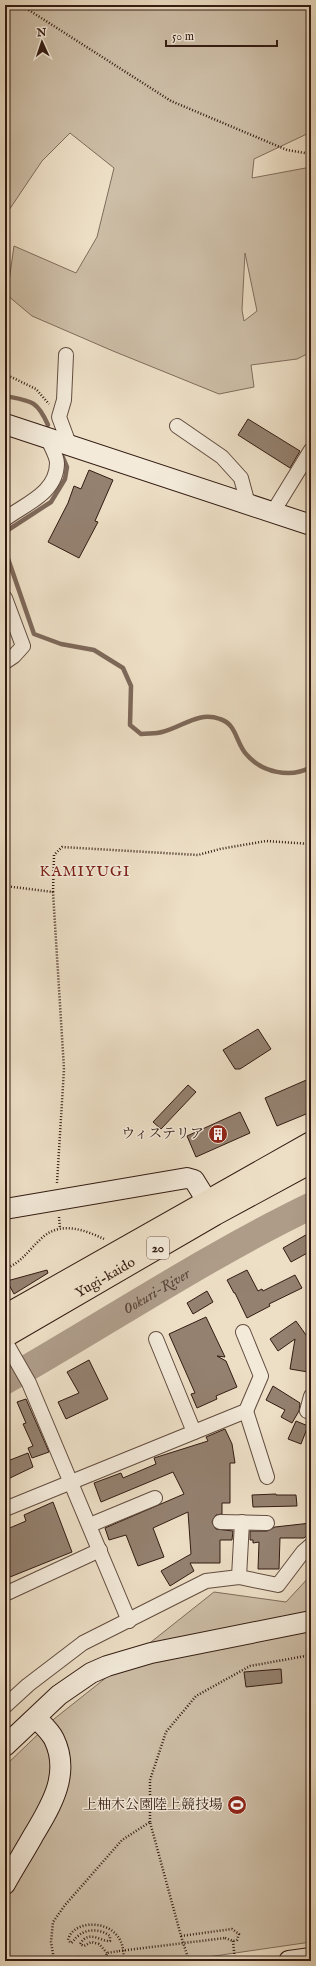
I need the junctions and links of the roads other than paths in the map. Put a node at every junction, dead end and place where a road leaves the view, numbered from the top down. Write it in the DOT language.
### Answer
graph roads {
  1 [pos="66,355"];
  2 [pos="5,424"];
  3 [pos="177,426"];
  4 [pos="47,438"];
  5 [pos="69,444"];
  6 [pos="311,450"];
  7 [pos="248,504"];
  8 [pos="273,512"];
  9 [pos="5,519"];
  10 [pos="311,525"];
  11 [pos="5,598"];
  12 [pos="5,662"];
  13 [pos="311,1143"];
  14 [pos="311,1162"];
  15 [pos="212,1208"];
  16 [pos="5,1209"];
  17 [pos="5,1316"];
  18 [pos="243,1332"];
  19 [pos="5,1336"];
  20 [pos="156,1339"];
  21 [pos="5,1341"];
  22 [pos="311,1396"];
  23 [pos="246,1411"];
  24 [pos="307,1411"];
  25 [pos="194,1432"];
  26 [pos="267,1477"];
  27 [pos="72,1482"];
  28 [pos="155,1498"];
  29 [pos="5,1509"];
  30 [pos="220,1522"];
  31 [pos="242,1522"];
  32 [pos="267,1523"];
  33 [pos="90,1525"];
  34 [pos="311,1545"];
  35 [pos="100,1550"];
  36 [pos="239,1577"];
  37 [pos="5,1594"];
  38 [pos="128,1621"];
  39 [pos="311,1621"];
  40 [pos="5,1706"];
  41 [pos="36,1718"];
  42 [pos="5,1746"];
  43 [pos="5,1884"];
  44 [pos="311,1958"];
  45 [pos="289,1961"];
  1 -- 5 [label="street"];
  2 -- 4 [label="street"];
  3 -- 7 [label="street"];
  4 -- 5 [label="street"];
  4 -- 9 [label="street"];
  5 -- 7 [label="street"];
  6 -- 8 [label="street"];
  7 -- 8 [label="street"];
  8 -- 10 [label="street"];
  11 -- 12 [label="street"];
  13 -- 15 [label="main road, Yugi-kaido / 20"];
  14 -- 15 [label="main road, Yugi-kaido / 20"];
  15 -- 16 [label="street"];
  15 -- 17 [label="main road, Yugi-kaido / 20"];
  15 -- 19 [label="main road, Yugi-kaido / 20"];
  18 -- 23 [label="street"];
  20 -- 25 [label="street"];
  21 -- 27 [label="street"];
  22 -- 24 [label="street"];
  23 -- 25 [label="street"];
  23 -- 26 [label="street"];
  25 -- 27 [label="street"];
  27 -- 29 [label="street"];
  27 -- 33 [label="street"];
  28 -- 33 [label="street"];
  30 -- 31 [label="street"];
  31 -- 32 [label="street"];
  31 -- 36 [label="street"];
  33 -- 35 [label="street"];
  34 -- 36 [label="street"];
  35 -- 37 [label="street"];
  35 -- 38 [label="street"];
  36 -- 38 [label="street"];
  38 -- 40 [label="street"];
  39 -- 41 [label="street"];
  41 -- 42 [label="street"];
  41 -- 43 [label="street"];
  44 -- 45 [label="street"];
}
